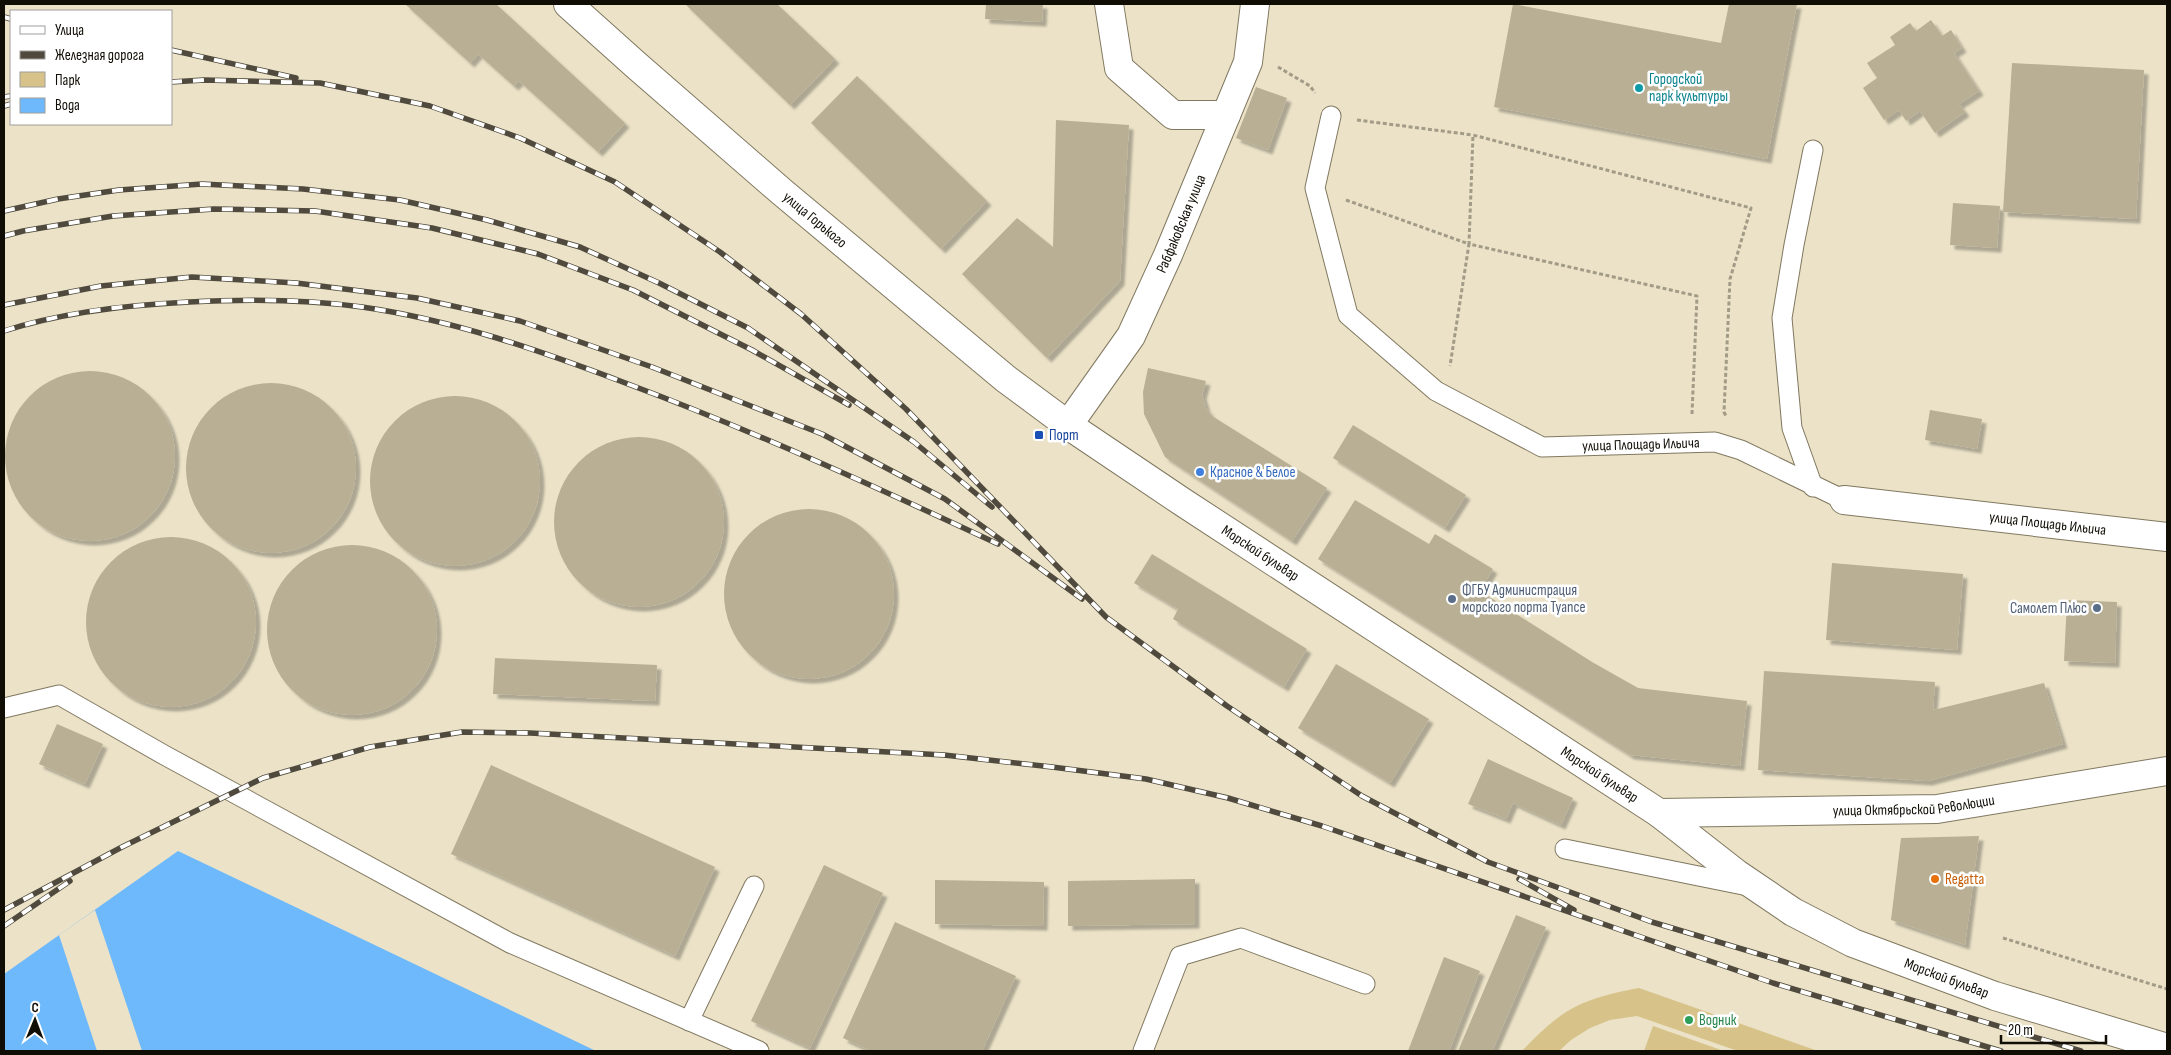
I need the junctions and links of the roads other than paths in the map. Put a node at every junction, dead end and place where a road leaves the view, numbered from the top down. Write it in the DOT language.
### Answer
graph roads {
  1 [pos="568,4"];
  2 [pos="1109,4"];
  3 [pos="1255,4"];
  4 [pos="1226,115"];
  5 [pos="1331,116"];
  6 [pos="1814,150"];
  7 [pos="1068,425"];
  8 [pos="1813,487"];
  9 [pos="1844,500"];
  10 [pos="2167,537"];
  11 [pos="4,708"];
  12 [pos="2167,771"];
  13 [pos="1659,813"];
  14 [pos="1565,849"];
  15 [pos="754,886"];
  16 [pos="1759,889"];
  17 [pos="1365,984"];
  18 [pos="689,1021"];
  19 [pos="2167,1048"];
  20 [pos="759,1051"];
  21 [pos="1143,1051"];
  1 -- 7 [label="street, улица Горького"];
  2 -- 4 [label="street"];
  3 -- 4 [label="street, Рабфаковская улица"];
  4 -- 7 [label="street, Рабфаковская улица"];
  5 -- 8 [label="lane, улица Площадь Ильича"];
  6 -- 8 [label="lane"];
  7 -- 13 [label="street, Морской бульвар"];
  8 -- 9 [label="lane, улица Площадь Ильича"];
  9 -- 10 [label="street, улица Площадь Ильича"];
  11 -- 18 [label="lane"];
  12 -- 13 [label="street, улица Октябрьской Революции"];
  13 -- 16 [label="street, Морской бульвар"];
  14 -- 16 [label="lane"];
  15 -- 18 [label="lane"];
  16 -- 19 [label="street, Морской бульвар"];
  17 -- 21 [label="lane"];
  18 -- 20 [label="lane"];
}
